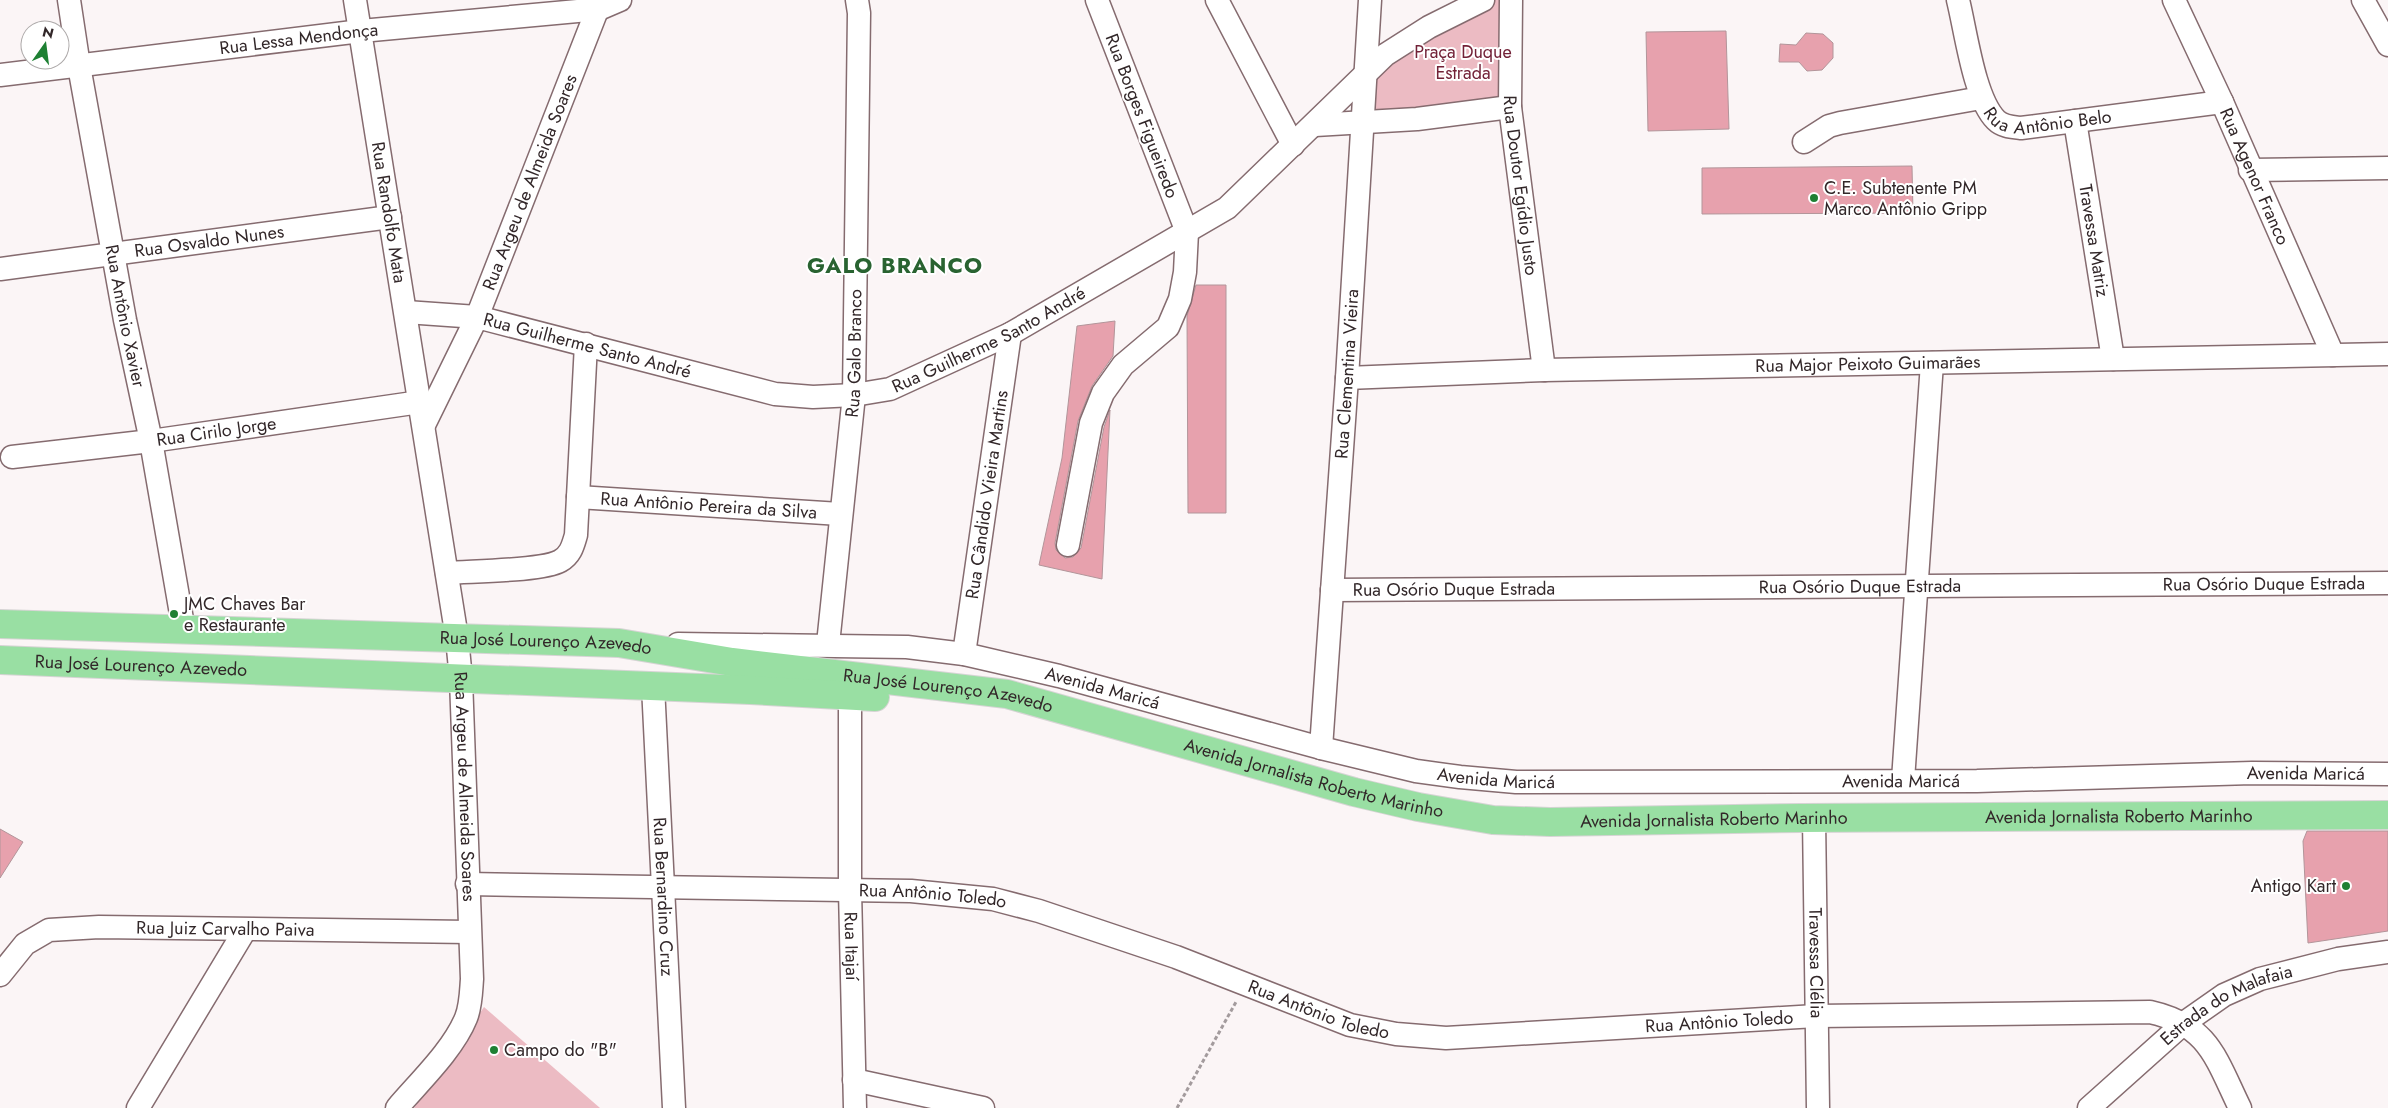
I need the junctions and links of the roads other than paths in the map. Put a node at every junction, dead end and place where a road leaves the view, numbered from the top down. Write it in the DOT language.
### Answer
graph roads {
  1 [pos="69,0"];
  2 [pos="355,0"];
  3 [pos="620,0"];
  4 [pos="857,0"];
  5 [pos="1097,0"];
  6 [pos="1217,0"];
  7 [pos="1370,0"];
  8 [pos="1483,0"];
  9 [pos="1511,0"];
  10 [pos="1958,0"];
  11 [pos="2174,0"];
  12 [pos="2363,0"];
  13 [pos="600,5"];
  14 [pos="361,31"];
  15 [pos="2388,44"];
  16 [pos="79,66"];
  17 [pos="1367,71"];
  18 [pos="0,75"];
  19 [pos="1981,98"];
  20 [pos="2222,102"];
  21 [pos="1510,107"];
  22 [pos="2075,122"];
  23 [pos="1364,123"];
  24 [pos="1315,125"];
  25 [pos="1804,142"];
  26 [pos="1293,145"];
  27 [pos="2388,168"];
  28 [pos="2250,170"];
  29 [pos="390,217"];
  30 [pos="1187,232"];
  31 [pos="113,255"];
  32 [pos="0,269"];
  33 [pos="406,312"];
  34 [pos="477,317"];
  35 [pos="1010,334"];
  36 [pos="586,344"];
  37 [pos="2388,354"];
  38 [pos="2333,355"];
  39 [pos="2113,359"];
  40 [pos="1932,363"];
  41 [pos="1544,370"];
  42 [pos="1347,378"];
  43 [pos="854,395"];
  44 [pos="420,402"];
  45 [pos="424,424"];
  46 [pos="151,440"];
  47 [pos="12,457"];
  48 [pos="578,497"];
  49 [pos="840,514"];
  50 [pos="1068,544"];
  51 [pos="447,574"];
  52 [pos="2388,583"];
  53 [pos="1918,584"];
  54 [pos="1332,590"];
  55 [pos="0,624"];
  56 [pos="184,631"];
  57 [pos="457,638"];
  58 [pos="619,644"];
  59 [pos="828,644"];
  60 [pos="964,654"];
  61 [pos="0,660"];
  62 [pos="461,679"];
  63 [pos="654,686"];
  64 [pos="850,695"];
  65 [pos="1054,707"];
  66 [pos="1320,748"];
  67 [pos="2388,774"];
  68 [pos="1903,780"];
  69 [pos="2388,815"];
  70 [pos="1814,818"];
  71 [pos="467,884"];
  72 [pos="662,888"];
  73 [pos="850,890"];
  74 [pos="245,930"];
  75 [pos="469,932"];
  76 [pos="2388,952"];
  77 [pos="0,975"];
  78 [pos="1816,1016"];
  79 [pos="2184,1023"];
  80 [pos="854,1080"];
  81 [pos="138,1108"];
  82 [pos="397,1108"];
  83 [pos="674,1108"];
  84 [pos="855,1108"];
  85 [pos="983,1108"];
  86 [pos="1818,1108"];
  87 [pos="2089,1108"];
  88 [pos="2240,1108"];
  1 -- 16 [label="street, Rua Antônio Xavier"];
  2 -- 14 [label="street, Rua Randolfo Mata"];
  3 -- 13 [label="street, Rua Lessa Mendonça"];
  4 -- 43 [label="street, Rua Galo Branco"];
  5 -- 30 [label="street, Rua Borges Figueiredo"];
  6 -- 26 [label="street"];
  7 -- 17 [label="street, Rua Clementina Vieira"];
  8 -- 17 [label="street, Rua Guilherme Santo André"];
  9 -- 21 [label="street, Rua Doutor Egídio Justo"];
  10 -- 19 [label="street, Rua Antônio Belo"];
  11 -- 20 [label="street, Rua Agenor Franco"];
  12 -- 15 [label="street"];
  13 -- 14 [label="street, Rua Lessa Mendonça"];
  13 -- 34 [label="street, Rua Argeu de Almeida Soares"];
  14 -- 16 [label="street, Rua Lessa Mendonça"];
  14 -- 29 [label="street, Rua Randolfo Mata"];
  16 -- 18 [label="street, Rua Lessa Mendonça"];
  16 -- 31 [label="street, Rua Antônio Xavier"];
  17 -- 23 [label="street, Rua Clementina Vieira"];
  17 -- 24 [label="street, Rua Guilherme Santo André"];
  19 -- 22 [label="street, Rua Antônio Belo"];
  19 -- 25 [label="street"];
  20 -- 22 [label="street, Rua Antônio Belo"];
  20 -- 28 [label="street, Rua Agenor Franco"];
  21 -- 23 [label="street"];
  21 -- 41 [label="street, Rua Doutor Egídio Justo"];
  22 -- 39 [label="street, Travessa Matriz"];
  23 -- 24 [label="street"];
  23 -- 42 [label="street, Rua Clementina Vieira"];
  24 -- 26 [label="street, Rua Guilherme Santo André"];
  26 -- 30 [label="street, Rua Guilherme Santo André"];
  27 -- 28 [label="street"];
  28 -- 38 [label="street, Rua Agenor Franco"];
  29 -- 31 [label="street, Rua Osvaldo Nunes"];
  29 -- 33 [label="street, Rua Randolfo Mata"];
  30 -- 35 [label="street, Rua Guilherme Santo André"];
  30 -- 50 [label="street"];
  31 -- 32 [label="street, Rua Osvaldo Nunes"];
  31 -- 46 [label="street, Rua Antônio Xavier"];
  33 -- 34 [label="street, Rua Guilherme Santo André"];
  33 -- 44 [label="street, Rua Randolfo Mata"];
  34 -- 36 [label="street, Rua Guilherme Santo André"];
  34 -- 45 [label="street, Rua Argeu de Almeida Soares"];
  35 -- 43 [label="street, Rua Guilherme Santo André"];
  35 -- 60 [label="street, Rua Cândido Vieira Martins"];
  36 -- 43 [label="street, Rua Guilherme Santo André"];
  36 -- 48 [label="street"];
  37 -- 38 [label="street, Rua Major Peixoto Guimarães"];
  38 -- 39 [label="street, Rua Major Peixoto Guimarães"];
  39 -- 40 [label="street, Rua Major Peixoto Guimarães"];
  40 -- 41 [label="street, Rua Major Peixoto Guimarães"];
  40 -- 53 [label="street"];
  41 -- 42 [label="street, Rua Major Peixoto Guimarães"];
  42 -- 54 [label="street, Rua Clementina Vieira"];
  43 -- 49 [label="street, Rua Galo Branco"];
  44 -- 45 [label="street, Rua Randolfo Mata"];
  44 -- 46 [label="street, Rua Cirilo Jorge"];
  45 -- 51 [label="street, Rua Argeu de Almeida Soares"];
  46 -- 47 [label="street, Rua Cirilo Jorge"];
  46 -- 56 [label="street, Rua Antônio Xavier"];
  48 -- 49 [label="street, Rua Antônio Pereira da Silva"];
  48 -- 51 [label="street"];
  49 -- 59 [label="street, Rua Galo Branco"];
  51 -- 57 [label="street, Rua Argeu de Almeida Soares"];
  52 -- 53 [label="street, Rua Osório Duque Estrada"];
  53 -- 54 [label="street, Rua Osório Duque Estrada"];
  53 -- 68 [label="street"];
  54 -- 66 [label="street, Rua Clementina Vieira"];
  55 -- 56 [label="main road, Rua José Lourenço Azevedo"];
  56 -- 57 [label="main road, Rua José Lourenço Azevedo"];
  57 -- 58 [label="main road, Rua José Lourenço Azevedo"];
  57 -- 62 [label="street, Rua Argeu de Almeida Soares"];
  58 -- 59 [label="street, Avenida Maricá"];
  58 -- 65 [label="main road, Rua José Lourenço Azevedo"];
  59 -- 60 [label="street, Avenida Maricá"];
  60 -- 66 [label="street, Avenida Maricá"];
  61 -- 62 [label="main road, Rua José Lourenço Azevedo"];
  62 -- 63 [label="main road, Rua José Lourenço Azevedo"];
  62 -- 71 [label="street, Rua Argeu de Almeida Soares"];
  63 -- 64 [label="main road, Rua José Lourenço Azevedo"];
  63 -- 72 [label="street, Rua Bernardino Cruz"];
  64 -- 65 [label="main road, Rua José Lourenço Azevedo"];
  64 -- 73 [label="street, Rua Itajaí"];
  65 -- 70 [label="main road, Avenida Jornalista Roberto Marinho"];
  66 -- 68 [label="street, Avenida Maricá"];
  67 -- 68 [label="street, Avenida Maricá"];
  69 -- 70 [label="main road, Avenida Jornalista Roberto Marinho"];
  70 -- 78 [label="street, Travessa Clélia"];
  71 -- 72 [label="street, Rua Antônio Toledo"];
  71 -- 75 [label="street, Rua Argeu de Almeida Soares"];
  72 -- 73 [label="street, Rua Antônio Toledo"];
  72 -- 83 [label="street, Rua Bernardino Cruz"];
  73 -- 78 [label="street, Rua Antônio Toledo"];
  73 -- 80 [label="street, Rua Itajaí"];
  74 -- 75 [label="street, Rua Juiz Carvalho Paiva"];
  74 -- 77 [label="street, Rua Juiz Carvalho Paiva"];
  74 -- 81 [label="street"];
  75 -- 82 [label="street, Rua Argeu de Almeida Soares"];
  76 -- 79 [label="street, Estrada do Malafaia"];
  78 -- 79 [label="street, Rua Antônio Toledo"];
  78 -- 86 [label="street, Travessa Clélia"];
  79 -- 87 [label="street, Estrada do Malafaia"];
  79 -- 88 [label="street"];
  80 -- 84 [label="street, Rua Itajaí"];
  80 -- 85 [label="street"];
}
